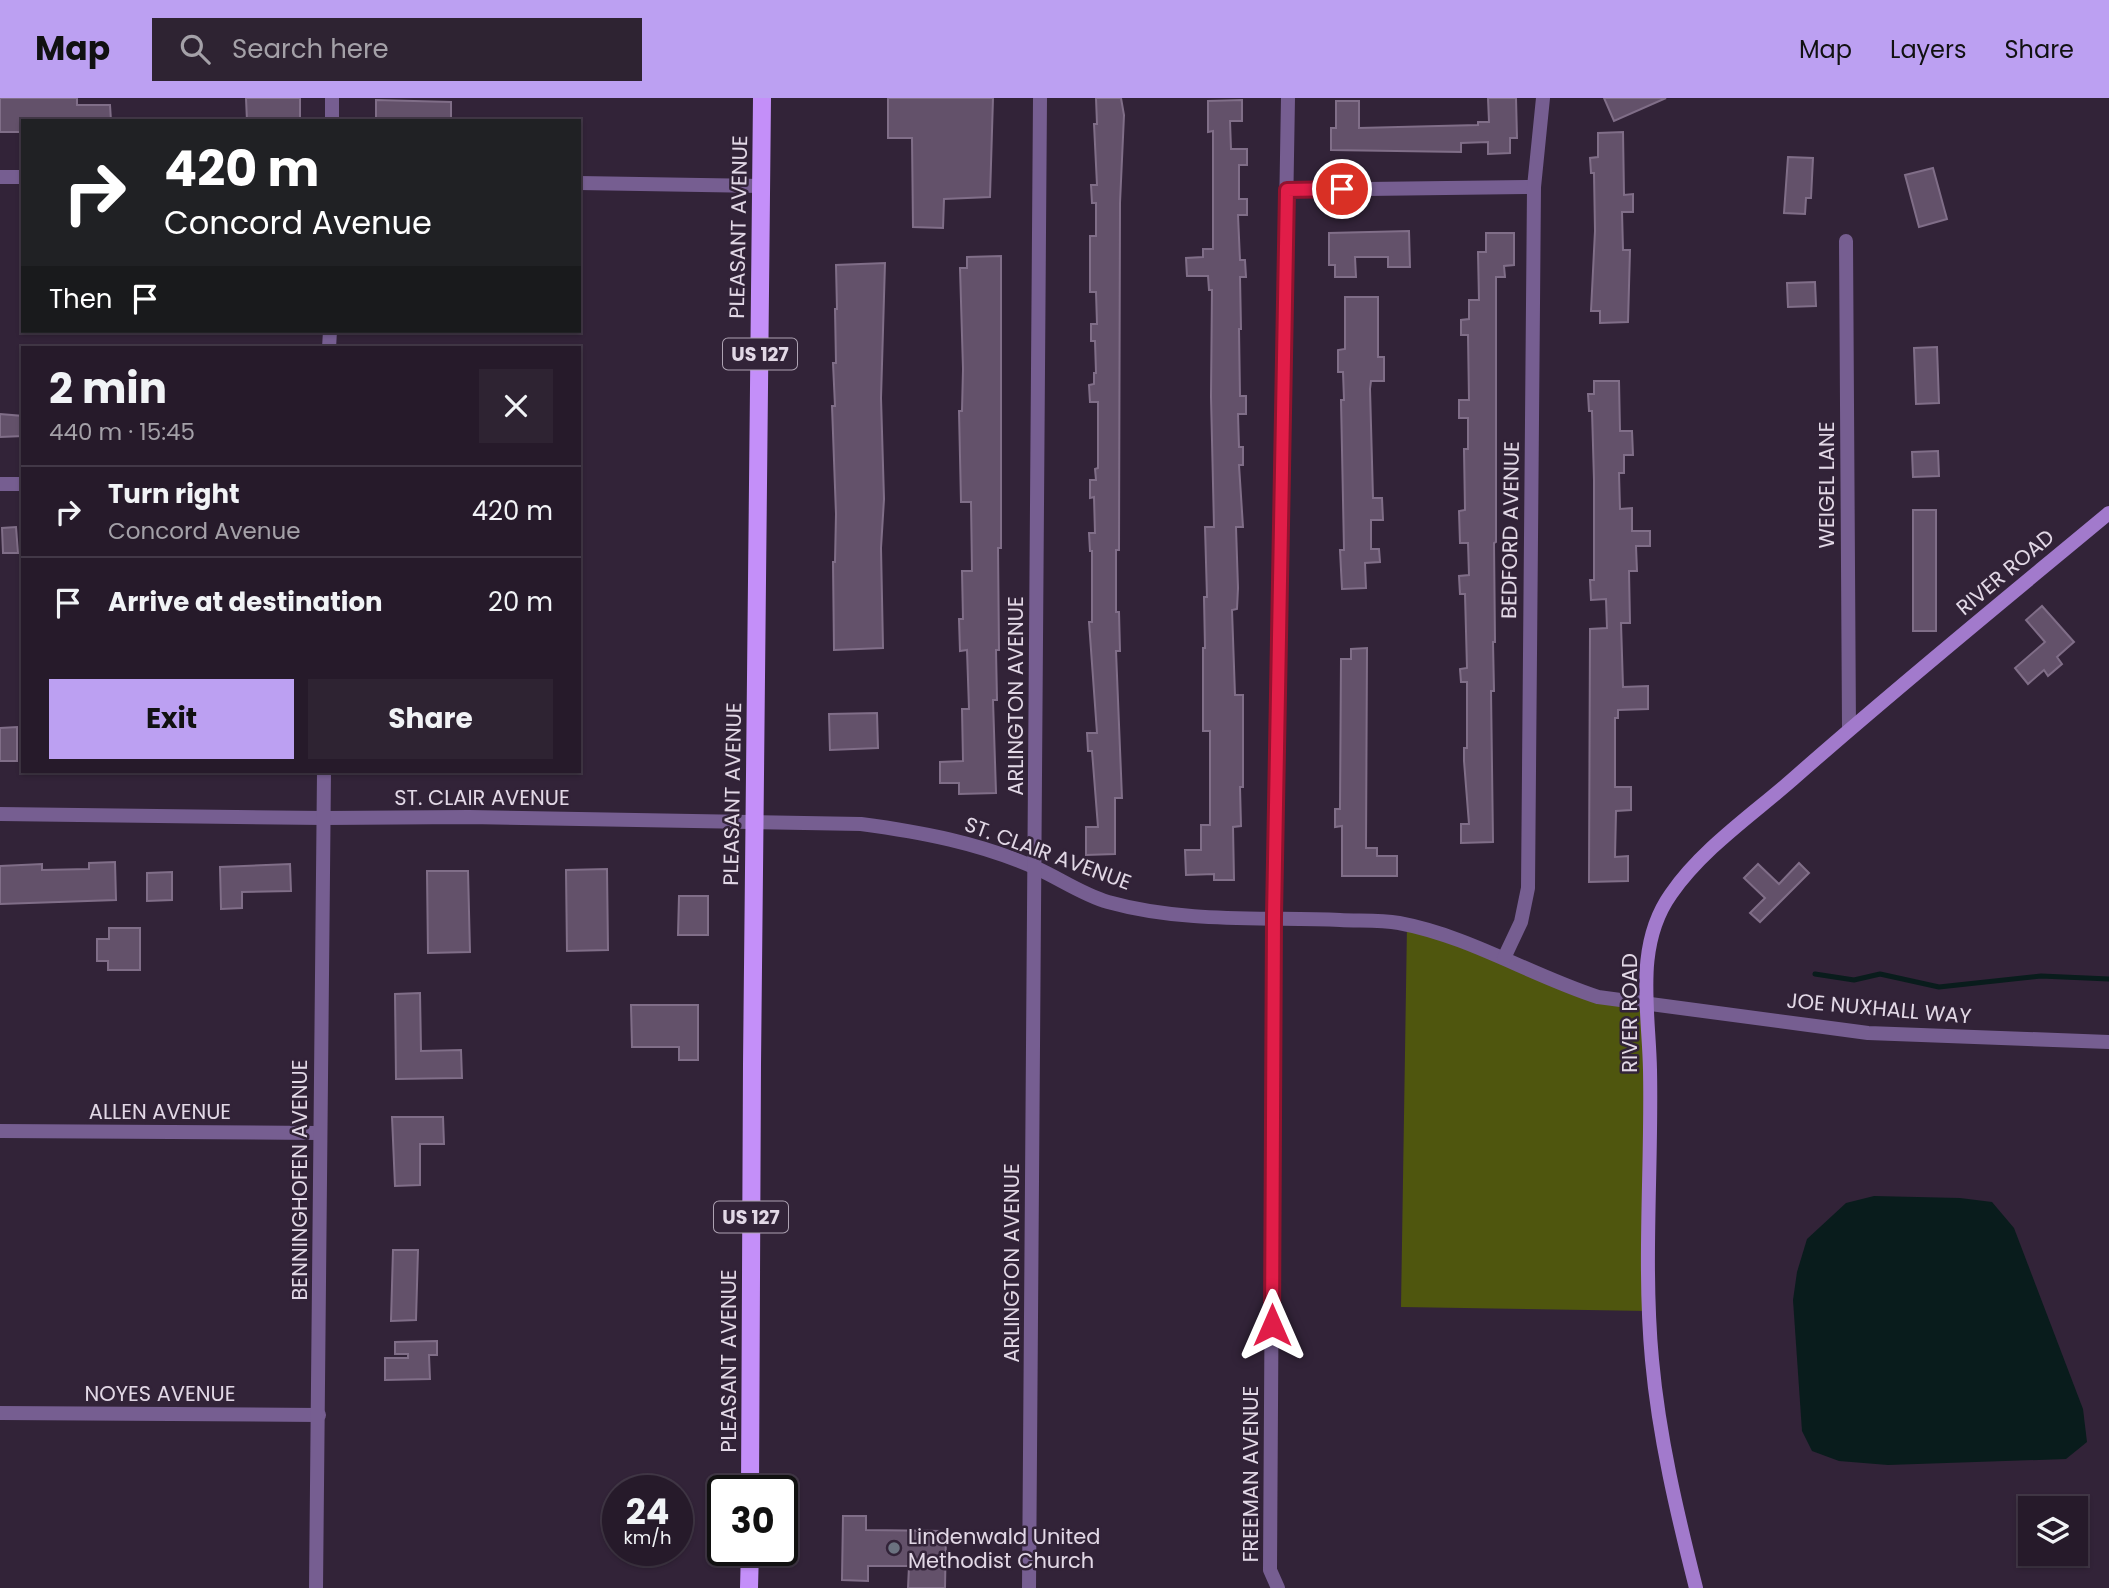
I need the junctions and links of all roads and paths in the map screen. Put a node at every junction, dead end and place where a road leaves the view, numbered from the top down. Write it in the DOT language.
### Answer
graph roads {
  1 [pos="332,98"];
  2 [pos="762,98"];
  3 [pos="1040,98"];
  4 [pos="1288,98"];
  5 [pos="1543,98"];
  6 [pos="332,119"];
  7 [pos="0,177"];
  8 [pos="21,177"];
  9 [pos="581,183"];
  10 [pos="762,186"];
  11 [pos="1534,187"];
  12 [pos="1287,190"];
  13 [pos="1846,241"];
  14 [pos="0,484"];
  15 [pos="21,484"];
  16 [pos="2109,513"];
  17 [pos="1849,729"];
  18 [pos="324,773"];
  19 [pos="0,814"];
  20 [pos="324,818"];
  21 [pos="755,822"];
  22 [pos="1035,867"];
  23 [pos="1274,917"];
  24 [pos="1504,958"];
  25 [pos="1647,1004"];
  26 [pos="2109,1042"];
  27 [pos="0,1131"];
  28 [pos="320,1133"];
  29 [pos="0,1413"];
  30 [pos="319,1415"];
  31 [pos="750,1475"];
  32 [pos="750,1566"];
  33 [pos="316,1588"];
  34 [pos="749,1588"];
  35 [pos="1029,1588"];
  36 [pos="1279,1588"];
  37 [pos="1696,1588"];
  1 -- 6 [label="street"];
  2 -- 10 [label="main road, PLEASANT AVENUE / US 127"];
  3 -- 22 [label="street, ARLINGTON AVENUE"];
  4 -- 12 [label="street, FREEMAN AVENUE"];
  5 -- 11 [label="street, BEDFORD AVENUE"];
  7 -- 8 [label="street"];
  9 -- 10 [label="street"];
  10 -- 21 [label="main road, PLEASANT AVENUE / US 127"];
  11 -- 12 [label="street"];
  11 -- 24 [label="street, BEDFORD AVENUE"];
  12 -- 23 [label="street, FREEMAN AVENUE"];
  13 -- 17 [label="street, WEIGEL LANE"];
  14 -- 15 [label="street"];
  16 -- 17 [label="street, RIVER ROAD"];
  17 -- 25 [label="street, RIVER ROAD"];
  18 -- 20 [label="street, BENNINGHOFEN AVENUE"];
  19 -- 20 [label="street, ST. CLAIR AVENUE"];
  20 -- 21 [label="street, ST. CLAIR AVENUE"];
  20 -- 28 [label="street, BENNINGHOFEN AVENUE"];
  21 -- 22 [label="street, ST. CLAIR AVENUE"];
  21 -- 31 [label="main road, PLEASANT AVENUE / US 127"];
  22 -- 23 [label="street, ST. CLAIR AVENUE"];
  22 -- 35 [label="street, ARLINGTON AVENUE"];
  23 -- 24 [label="street, ST. CLAIR AVENUE"];
  23 -- 36 [label="street, FREEMAN AVENUE"];
  24 -- 25 [label="street, ST. CLAIR AVENUE"];
  25 -- 26 [label="street, JOE NUXHALL WAY"];
  25 -- 37 [label="street, RIVER ROAD"];
  27 -- 28 [label="street, ALLEN AVENUE"];
  28 -- 30 [label="street, BENNINGHOFEN AVENUE"];
  29 -- 30 [label="street, NOYES AVENUE"];
  30 -- 33 [label="street, BENNINGHOFEN AVENUE"];
  32 -- 34 [label="main road"];
}
